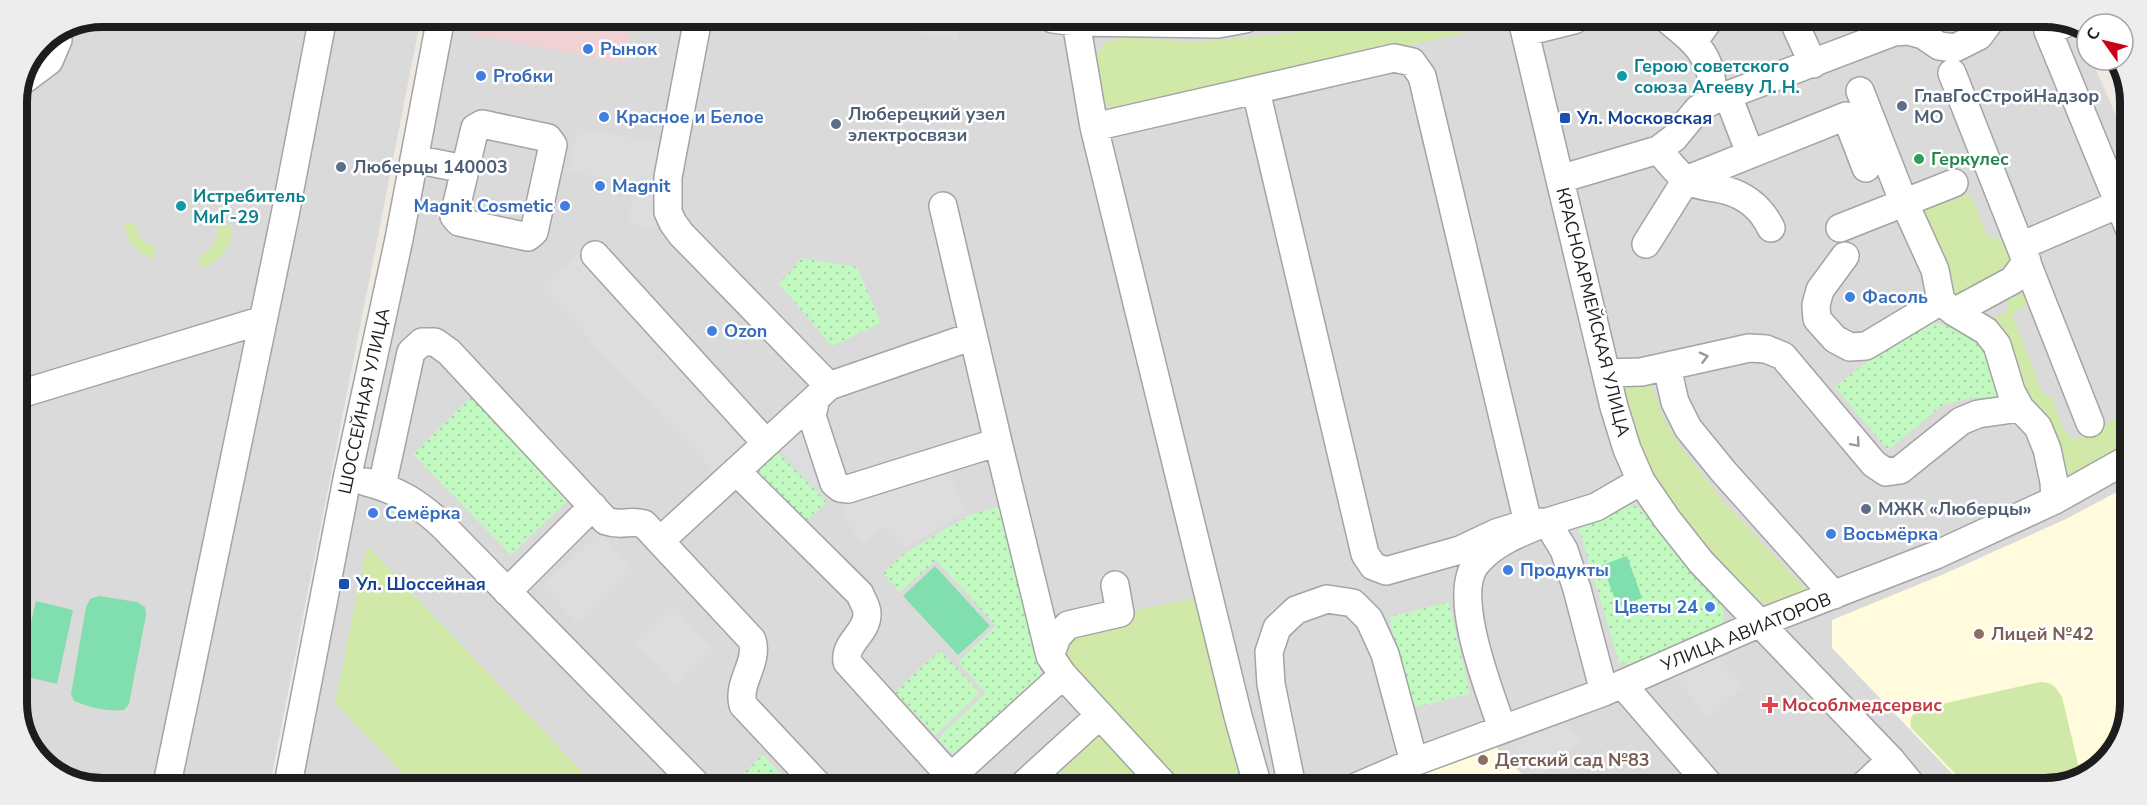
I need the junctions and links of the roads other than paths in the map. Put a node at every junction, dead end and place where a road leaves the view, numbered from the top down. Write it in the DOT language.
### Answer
graph roads {
  1 [pos="321,27"];
  2 [pos="439,27"];
  3 [pos="696,27"];
  4 [pos="1066,27"];
  5 [pos="1524,27"];
  6 [pos="1796,27"];
  7 [pos="1889,27"];
  8 [pos="1894,27"];
  9 [pos="1985,27"];
  10 [pos="2051,30"];
  11 [pos="1702,31"];
  12 [pos="57,43"];
  13 [pos="1813,64"];
  14 [pos="33,73"];
  15 [pos="1952,73"];
  16 [pos="1256,91"];
  17 [pos="1860,91"];
  18 [pos="1720,98"];
  19 [pos="1094,127"];
  20 [pos="1658,150"];
  21 [pos="1750,153"];
  22 [pos="414,159"];
  23 [pos="465,168"];
  24 [pos="1866,168"];
  25 [pos="1560,179"];
  26 [pos="1686,180"];
  27 [pos="1954,183"];
  28 [pos="1904,204"];
  29 [pos="943,206"];
  30 [pos="2120,206"];
  31 [pos="2120,217"];
  32 [pos="1771,228"];
  33 [pos="1840,228"];
  34 [pos="1646,244"];
  35 [pos="2024,253"];
  36 [pos="595,255"];
  37 [pos="1845,256"];
  38 [pos="1947,306"];
  39 [pos="263,320"];
  40 [pos="973,336"];
  41 [pos="1667,367"];
  42 [pos="1605,373"];
  43 [pos="27,392"];
  44 [pos="823,392"];
  45 [pos="2020,408"];
  46 [pos="2090,423"];
  47 [pos="998,442"];
  48 [pos="766,443"];
  49 [pos="2120,463"];
  50 [pos="736,471"];
  51 [pos="347,479"];
  52 [pos="1641,481"];
  53 [pos="382,486"];
  54 [pos="2055,500"];
  55 [pos="593,506"];
  56 [pos="1538,522"];
  57 [pos="661,540"];
  58 [pos="1115,585"];
  59 [pos="507,591"];
  60 [pos="1834,596"];
  61 [pos="1760,623"];
  62 [pos="1057,665"];
  63 [pos="1613,688"];
  64 [pos="1107,718"];
  65 [pos="1502,728"];
  66 [pos="1891,760"];
  67 [pos="1414,762"];
  68 [pos="168,778"];
  69 [pos="289,778"];
  70 [pos="690,778"];
  71 [pos="811,778"];
  72 [pos="944,778"];
  73 [pos="949,778"];
  74 [pos="1032,778"];
  75 [pos="1158,778"];
  76 [pos="1255,778"];
  77 [pos="1290,778"];
  78 [pos="1377,778"];
  79 [pos="1702,778"];
  80 [pos="1872,778"];
  81 [pos="1906,778"];
  1 -- 39 [label="street"];
  2 -- 22 [label="street, ШОССЕЙНАЯ УЛИЦА"];
  3 -- 44 [label="street"];
  4 -- 19 [label="street"];
  5 -- 25 [label="street, КРАСНОАРМЕЙСКАЯ УЛИЦА"];
  6 -- 13 [label="street"];
  7 -- 13 [label="street"];
  8 -- 9 [label="street"];
  10 -- 30 [label="street"];
  11 -- 18 [label="street"];
  12 -- 14 [label="street"];
  13 -- 18 [label="street"];
  15 -- 35 [label="street"];
  16 -- 19 [label="street"];
  16 -- 56 [label="street"];
  16 -- 56 [label="street"];
  17 -- 28 [label="street"];
  18 -- 20 [label="street"];
  18 -- 21 [label="street"];
  19 -- 76 [label="street"];
  20 -- 25 [label="street"];
  20 -- 26 [label="street"];
  21 -- 24 [label="street"];
  21 -- 26 [label="street"];
  22 -- 23 [label="street"];
  22 -- 51 [label="street, ШОССЕЙНАЯ УЛИЦА"];
  23 -- 23 [label="street"];
  25 -- 42 [label="street, КРАСНОАРМЕЙСКАЯ УЛИЦА"];
  26 -- 32 [label="street"];
  26 -- 34 [label="street"];
  27 -- 28 [label="street"];
  28 -- 33 [label="street"];
  28 -- 38 [label="street"];
  29 -- 40 [label="street"];
  31 -- 35 [label="street"];
  35 -- 38 [label="street"];
  35 -- 46 [label="street"];
  36 -- 48 [label="street"];
  37 -- 38 [label="street"];
  38 -- 45 [label="street"];
  39 -- 43 [label="street"];
  39 -- 68 [label="street"];
  40 -- 44 [label="street"];
  40 -- 47 [label="street"];
  41 -- 42 [label="street"];
  41 -- 45 [label="street, one-way"];
  41 -- 60 [label="street"];
  42 -- 52 [label="street, КРАСНОАРМЕЙСКАЯ УЛИЦА"];
  44 -- 47 [label="street"];
  44 -- 48 [label="street"];
  45 -- 54 [label="street"];
  47 -- 62 [label="street"];
  48 -- 50 [label="street"];
  49 -- 54 [label="street, УЛИЦА АВИАТОРОВ"];
  50 -- 57 [label="street"];
  50 -- 72 [label="street"];
  51 -- 53 [label="street"];
  51 -- 69 [label="street, ШОССЕЙНАЯ УЛИЦА"];
  52 -- 56 [label="street"];
  52 -- 61 [label="street, КРАСНОАРМЕЙСКАЯ УЛИЦА"];
  53 -- 55 [label="street"];
  53 -- 59 [label="street"];
  54 -- 60 [label="street, УЛИЦА АВИАТОРОВ"];
  55 -- 57 [label="street"];
  55 -- 59 [label="street"];
  56 -- 63 [label="street"];
  56 -- 65 [label="street"];
  57 -- 71 [label="street"];
  58 -- 62 [label="street"];
  59 -- 70 [label="street"];
  60 -- 61 [label="street, УЛИЦА АВИАТОРОВ"];
  61 -- 63 [label="street, УЛИЦА АВИАТОРОВ"];
  61 -- 66 [label="street, КРАСНОАРМЕЙСКАЯ УЛИЦА"];
  62 -- 64 [label="street"];
  62 -- 73 [label="street"];
  63 -- 65 [label="street, УЛИЦА АВИАТОРОВ"];
  63 -- 79 [label="street"];
  64 -- 74 [label="street"];
  64 -- 75 [label="street"];
  65 -- 67 [label="street, УЛИЦА АВИАТОРОВ"];
  66 -- 80 [label="street"];
  66 -- 81 [label="street, КРАСНОАРМЕЙСКАЯ УЛИЦА"];
  67 -- 77 [label="street"];
  67 -- 78 [label="street, УЛИЦА АВИАТОРОВ"];
}
